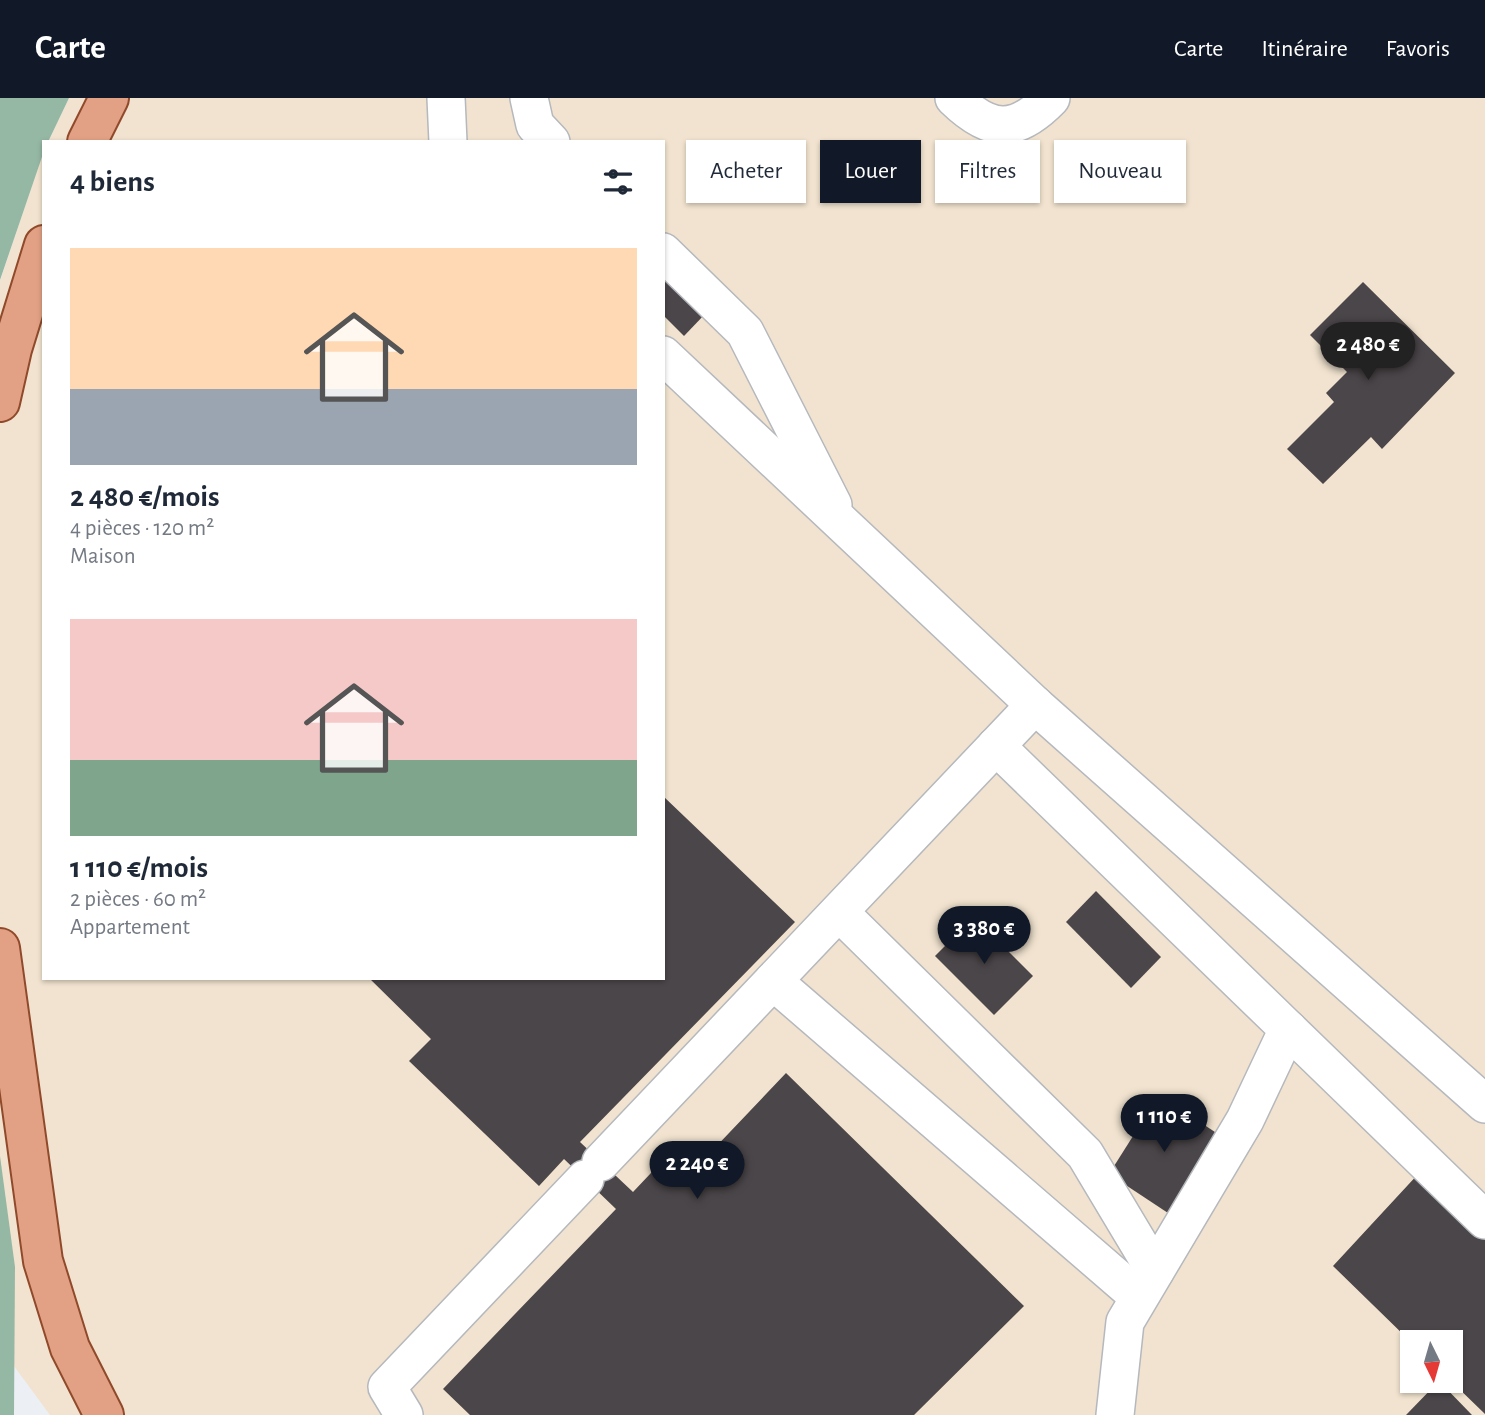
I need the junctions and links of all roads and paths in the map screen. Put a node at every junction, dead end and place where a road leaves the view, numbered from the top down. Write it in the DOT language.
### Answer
graph roads {
  1 [pos="109,98"];
  2 [pos="446,98"];
  3 [pos="529,98"];
  4 [pos="954,98"];
  5 [pos="1051,98"];
  6 [pos="88,140"];
  7 [pos="448,140"];
  8 [pos="549,140"];
  9 [pos="42,252"];
  10 [pos="665,254"];
  11 [pos="665,357"];
  12 [pos="0,402"];
  13 [pos="845,528"];
  14 [pos="1035,705"];
  15 [pos="996,746"];
  16 [pos="839,912"];
  17 [pos="0,948"];
  18 [pos="773,981"];
  19 [pos="1288,1029"];
  20 [pos="1485,1104"];
  21 [pos="1485,1220"];
  22 [pos="1147,1284"];
  23 [pos="104,1415"];
  24 [pos="404,1415"];
  25 [pos="1115,1415"];
  1 -- 6 [label="main road"];
  2 -- 7 [label="lane"];
  3 -- 8 [label="lane"];
  4 -- 5 [label="lane"];
  9 -- 12 [label="main road"];
  10 -- 13 [label="lane"];
  11 -- 13 [label="lane"];
  13 -- 14 [label="lane"];
  14 -- 15 [label="lane"];
  14 -- 20 [label="lane"];
  15 -- 16 [label="lane"];
  15 -- 19 [label="lane"];
  16 -- 18 [label="lane"];
  16 -- 22 [label="lane"];
  17 -- 23 [label="main road"];
  18 -- 22 [label="lane"];
  18 -- 24 [label="lane"];
  19 -- 21 [label="lane"];
  19 -- 22 [label="lane"];
  22 -- 25 [label="lane"];
}
